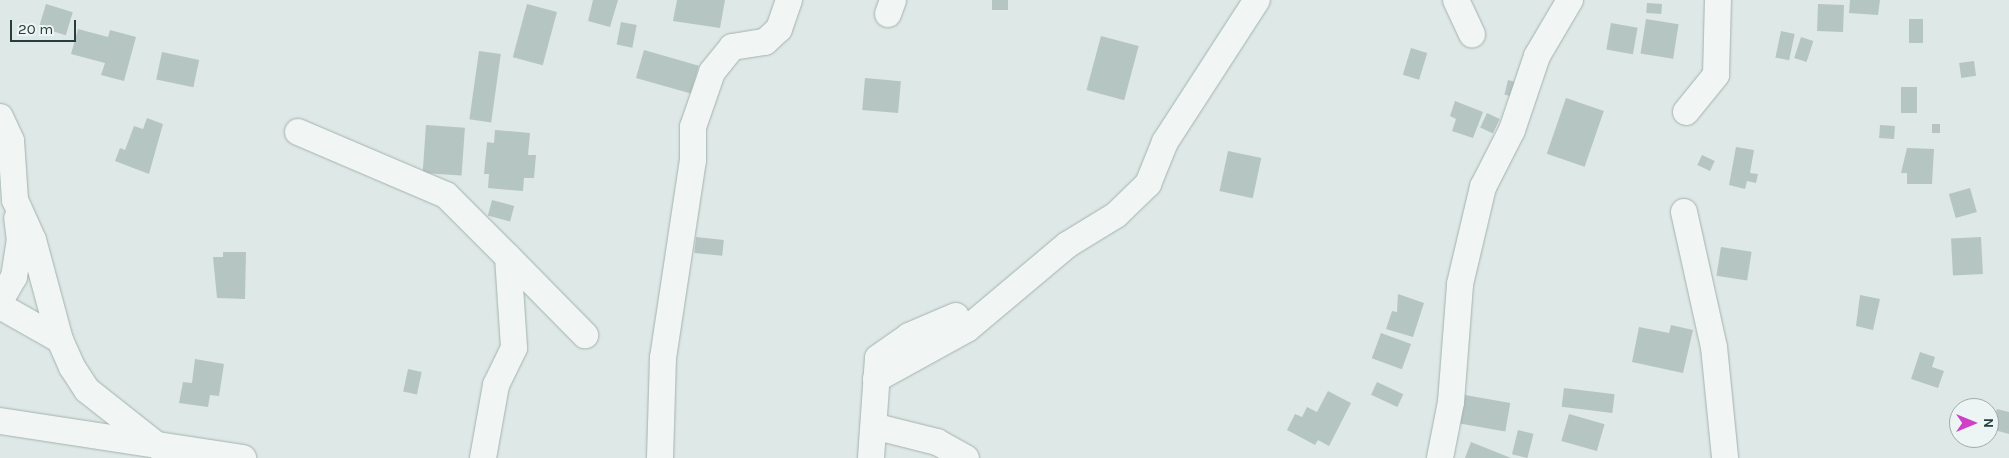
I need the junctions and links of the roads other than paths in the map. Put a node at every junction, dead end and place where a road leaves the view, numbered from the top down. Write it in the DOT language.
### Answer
graph roads {
  1 [pos="789,0"];
  2 [pos="1257,0"];
  3 [pos="1456,0"];
  4 [pos="1570,0"];
  5 [pos="1718,0"];
  6 [pos="1472,34"];
  7 [pos="1686,112"];
  8 [pos="0,117"];
  9 [pos="298,132"];
  10 [pos="15,200"];
  11 [pos="1684,212"];
  12 [pos="508,257"];
  13 [pos="0,301"];
  14 [pos="0,306"];
  15 [pos="585,335"];
  16 [pos="60,340"];
  17 [pos="2,414"];
  18 [pos="872,432"];
  19 [pos="166,452"];
  20 [pos="243,458"];
  21 [pos="483,458"];
  22 [pos="660,458"];
  23 [pos="871,458"];
  24 [pos="966,458"];
  25 [pos="1440,458"];
  26 [pos="1725,458"];
  1 -- 22 [label="street"];
  2 -- 18 [label="street"];
  3 -- 6 [label="street"];
  4 -- 25 [label="street"];
  5 -- 7 [label="street"];
  8 -- 10 [label="street"];
  9 -- 12 [label="street"];
  10 -- 13 [label="street"];
  10 -- 16 [label="street"];
  11 -- 26 [label="street"];
  12 -- 15 [label="street"];
  12 -- 21 [label="street"];
  14 -- 16 [label="street"];
  16 -- 19 [label="street"];
  17 -- 19 [label="street"];
  18 -- 23 [label="street"];
  18 -- 24 [label="street"];
  19 -- 20 [label="street"];
}
